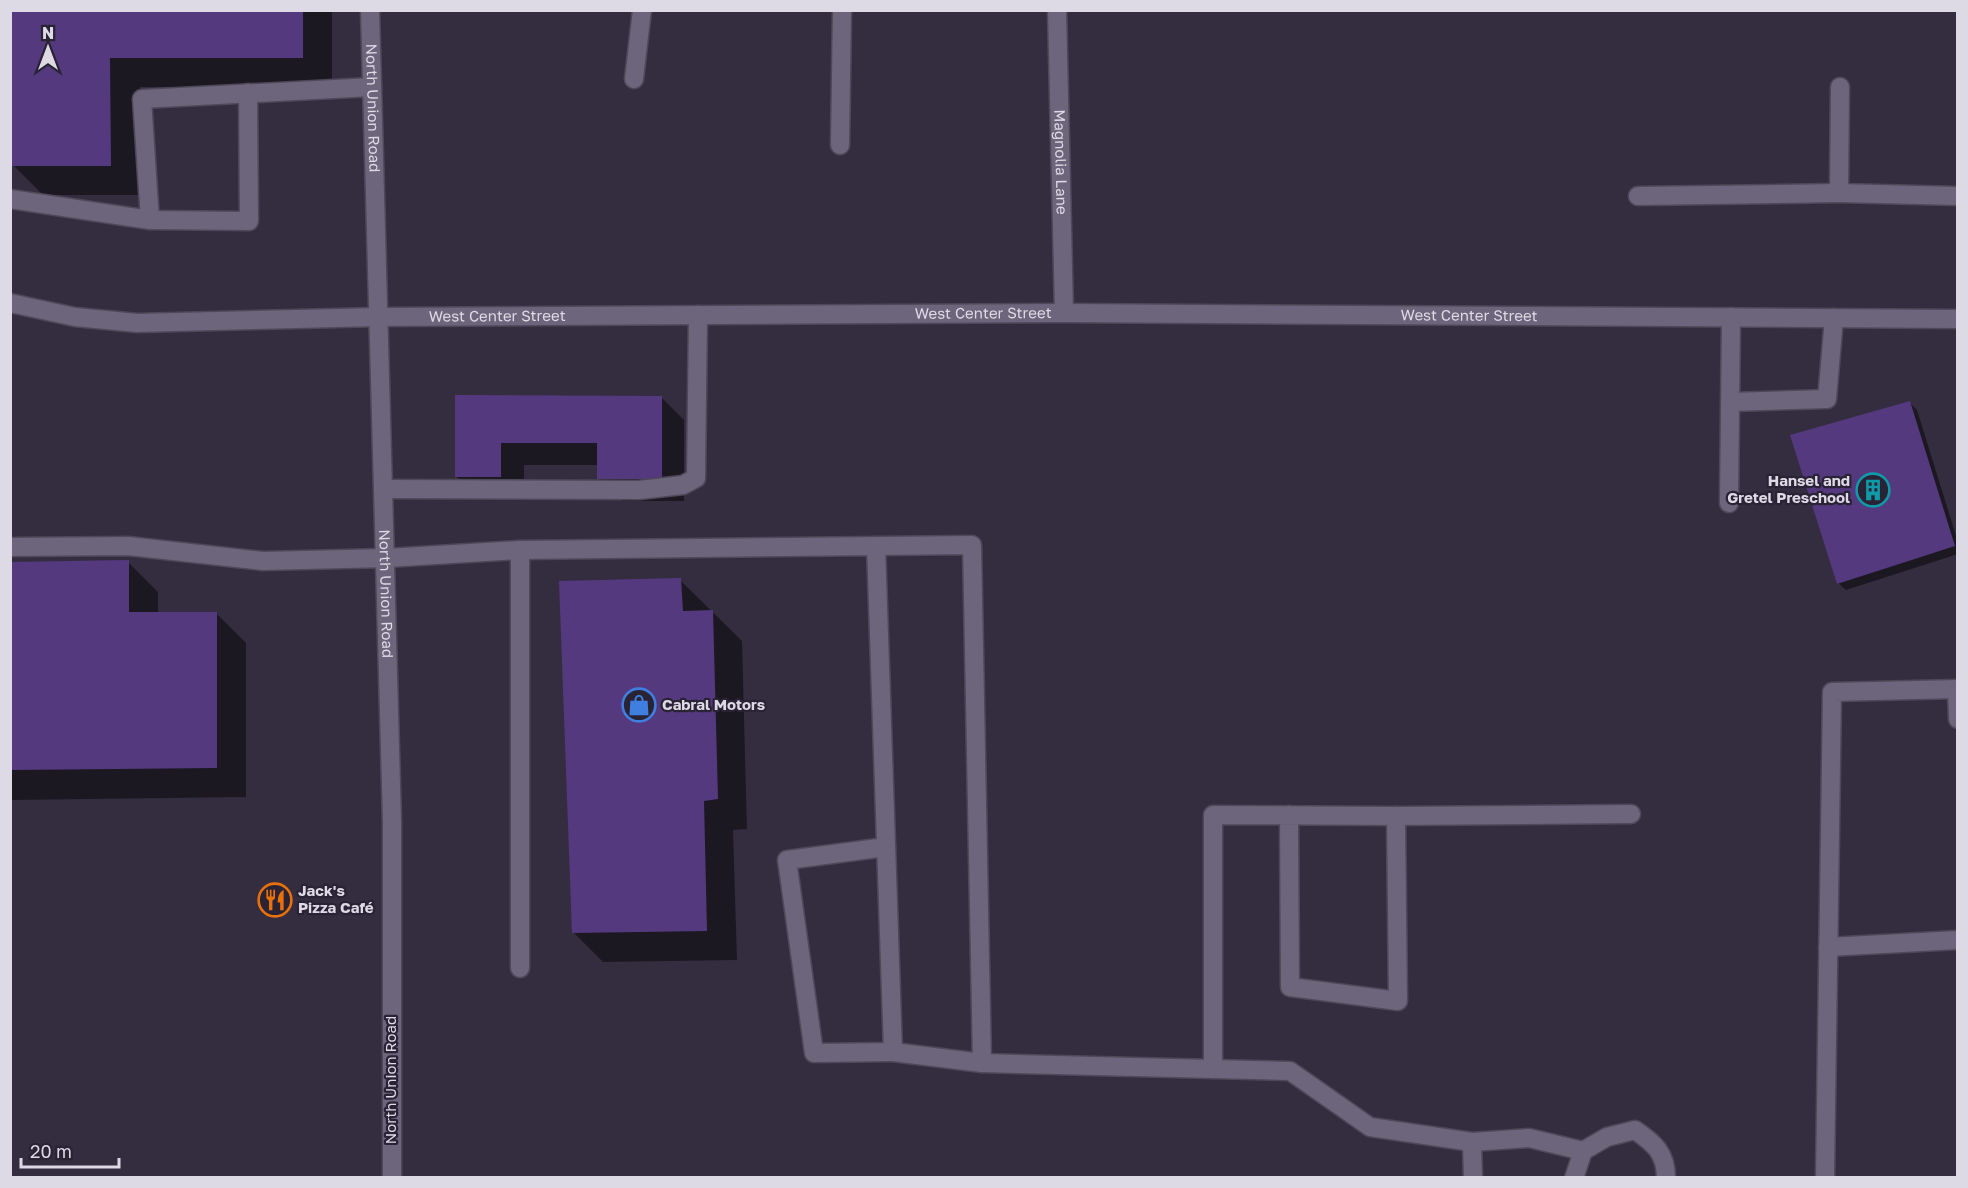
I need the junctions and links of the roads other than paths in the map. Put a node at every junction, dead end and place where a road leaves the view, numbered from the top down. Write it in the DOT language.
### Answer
graph roads {
  1 [pos="370,10"];
  2 [pos="642,10"];
  3 [pos="842,10"];
  4 [pos="1058,10"];
  5 [pos="634,79"];
  6 [pos="372,87"];
  7 [pos="1840,87"];
  8 [pos="248,93"];
  9 [pos="840,145"];
  10 [pos="1839,193"];
  11 [pos="1638,196"];
  12 [pos="1958,196"];
  13 [pos="10,199"];
  14 [pos="150,220"];
  15 [pos="10,303"];
  16 [pos="1064,313"];
  17 [pos="698,315"];
  18 [pos="379,317"];
  19 [pos="1731,317"];
  20 [pos="1834,318"];
  21 [pos="1958,319"];
  22 [pos="1731,402"];
  23 [pos="385,489"];
  24 [pos="1729,503"];
  25 [pos="876,546"];
  26 [pos="10,547"];
  27 [pos="520,550"];
  28 [pos="387,558"];
  29 [pos="1957,689"];
  30 [pos="1958,718"];
  31 [pos="1631,814"];
  32 [pos="1289,815"];
  33 [pos="1396,816"];
  34 [pos="886,847"];
  35 [pos="1958,940"];
  36 [pos="1828,946"];
  37 [pos="520,968"];
  38 [pos="892,1052"];
  39 [pos="982,1063"];
  40 [pos="1213,1069"];
  41 [pos="1473,1142"];
  42 [pos="1583,1151"];
  43 [pos="392,1178"];
  44 [pos="1473,1178"];
  45 [pos="1574,1178"];
  46 [pos="1666,1178"];
  47 [pos="1825,1178"];
  1 -- 6 [label="street, North Union Road"];
  2 -- 5 [label="street"];
  3 -- 9 [label="street"];
  4 -- 16 [label="street, Magnolia Lane"];
  6 -- 8 [label="street"];
  6 -- 18 [label="street, North Union Road"];
  7 -- 10 [label="street"];
  8 -- 14 [label="street"];
  8 -- 14 [label="street"];
  10 -- 11 [label="street"];
  10 -- 12 [label="street"];
  13 -- 14 [label="street"];
  15 -- 18 [label="street, West Center Street"];
  16 -- 17 [label="street, West Center Street"];
  16 -- 19 [label="street, West Center Street"];
  17 -- 18 [label="street, West Center Street"];
  17 -- 23 [label="street"];
  18 -- 23 [label="street, North Union Road"];
  19 -- 20 [label="street, West Center Street"];
  19 -- 22 [label="street"];
  20 -- 21 [label="street, West Center Street"];
  20 -- 22 [label="street"];
  22 -- 24 [label="street"];
  23 -- 28 [label="street, North Union Road"];
  25 -- 27 [label="street"];
  25 -- 34 [label="street"];
  25 -- 39 [label="street"];
  26 -- 28 [label="street"];
  27 -- 28 [label="street"];
  27 -- 37 [label="street"];
  28 -- 43 [label="street, North Union Road"];
  29 -- 30 [label="street"];
  29 -- 36 [label="street"];
  31 -- 33 [label="street"];
  32 -- 33 [label="street"];
  32 -- 33 [label="street"];
  32 -- 40 [label="street"];
  34 -- 38 [label="street"];
  34 -- 38 [label="street"];
  35 -- 36 [label="street"];
  36 -- 47 [label="street"];
  38 -- 39 [label="street"];
  39 -- 40 [label="street"];
  40 -- 41 [label="street"];
  41 -- 42 [label="street"];
  41 -- 44 [label="street"];
  42 -- 45 [label="street"];
  42 -- 46 [label="street"];
}
